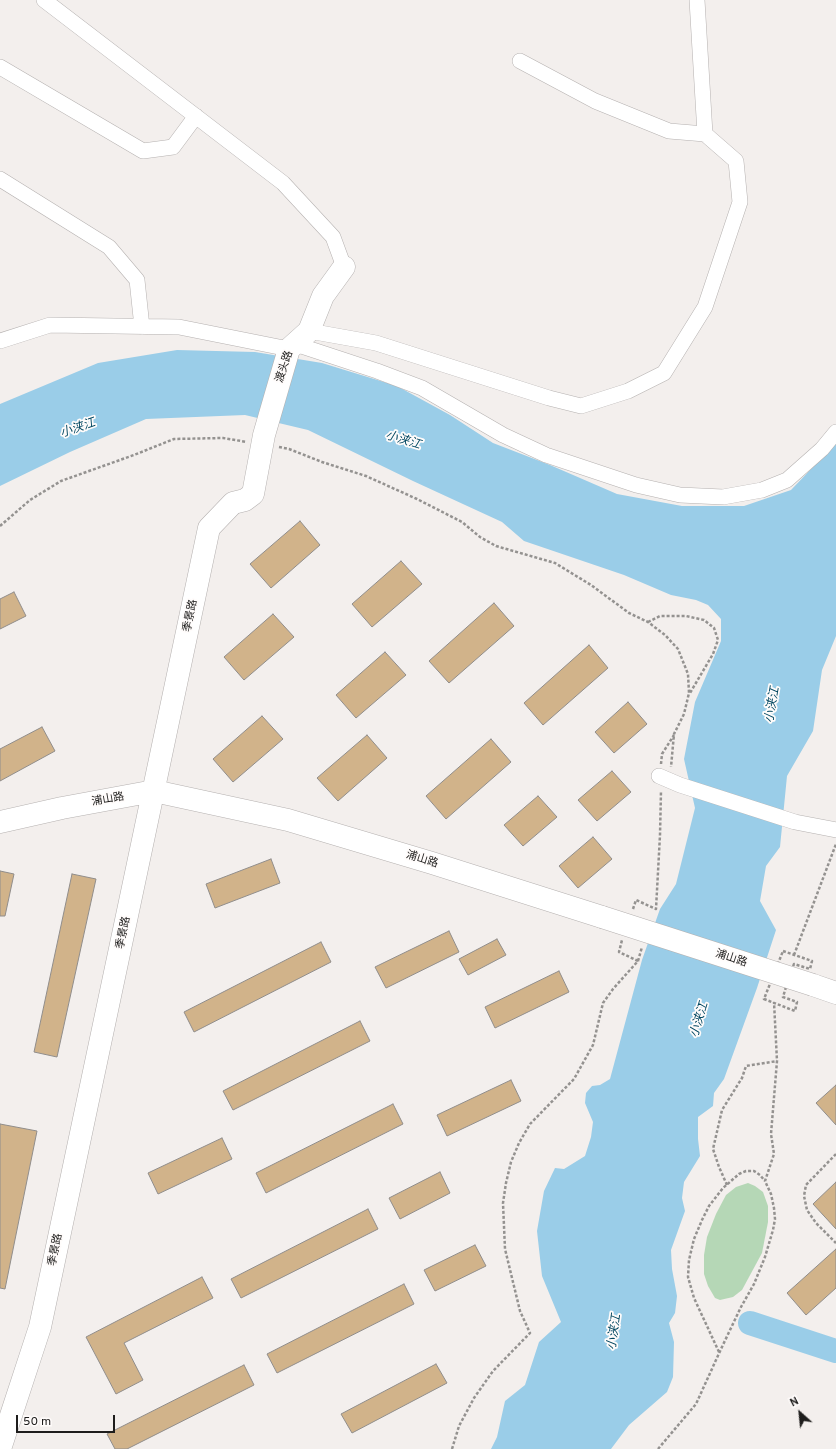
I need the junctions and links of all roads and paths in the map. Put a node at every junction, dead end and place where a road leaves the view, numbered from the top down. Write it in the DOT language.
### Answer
graph roads {
  1 [pos="44,0"];
  2 [pos="696,0"];
  3 [pos="520,61"];
  4 [pos="0,67"];
  5 [pos="196,116"];
  6 [pos="705,134"];
  7 [pos="0,179"];
  8 [pos="344,267"];
  9 [pos="142,327"];
  10 [pos="0,341"];
  11 [pos="298,341"];
  12 [pos="836,432"];
  13 [pos="263,440"];
  14 [pos="0,526"];
  15 [pos="648,622"];
  16 [pos="689,693"];
  17 [pos="674,734"];
  18 [pos="670,781"];
  19 [pos="154,791"];
  20 [pos="0,822"];
  21 [pos="836,830"];
  22 [pos="836,844"];
  23 [pos="626,925"];
  24 [pos="783,952"];
  25 [pos="794,955"];
  26 [pos="794,964"];
  27 [pos="836,993"];
  28 [pos="774,1002"];
  29 [pos="777,1061"];
  30 [pos="836,1154"];
  31 [pos="765,1181"];
  32 [pos="727,1185"];
  33 [pos="836,1243"];
  34 [pos="719,1353"];
  35 [pos="0,1449"];
  36 [pos="452,1449"];
  37 [pos="658,1449"];
  1 -- 5 [label="street"];
  2 -- 6 [label="street"];
  3 -- 6 [label="street"];
  4 -- 5 [label="street"];
  5 -- 8 [label="street"];
  6 -- 11 [label="street"];
  7 -- 9 [label="street"];
  8 -- 11 [label="street, 渡头路"];
  9 -- 10 [label="street"];
  9 -- 11 [label="street"];
  11 -- 12 [label="street"];
  11 -- 13 [label="street, 渡头路"];
  13 -- 14 [label="path"];
  13 -- 15 [label="path"];
  13 -- 19 [label="street, 季景路"];
  15 -- 16 [label="path"];
  15 -- 16 [label="path"];
  16 -- 17 [label="path"];
  17 -- 18 [label="path"];
  17 -- 18 [label="path"];
  18 -- 21 [label="street"];
  18 -- 23 [label="path"];
  19 -- 20 [label="street, 浦山路"];
  19 -- 23 [label="street, 浦山路, bridge"];
  19 -- 35 [label="street, 季景路"];
  22 -- 25 [label="path"];
  23 -- 27 [label="street, 浦山路, bridge"];
  23 -- 36 [label="path"];
  24 -- 25 [label="path"];
  25 -- 26 [label="path"];
  28 -- 29 [label="path"];
  29 -- 31 [label="path"];
  29 -- 32 [label="path"];
  30 -- 33 [label="path"];
  31 -- 32 [label="path"];
  31 -- 34 [label="path"];
  32 -- 34 [label="path"];
  34 -- 37 [label="path"];
}
